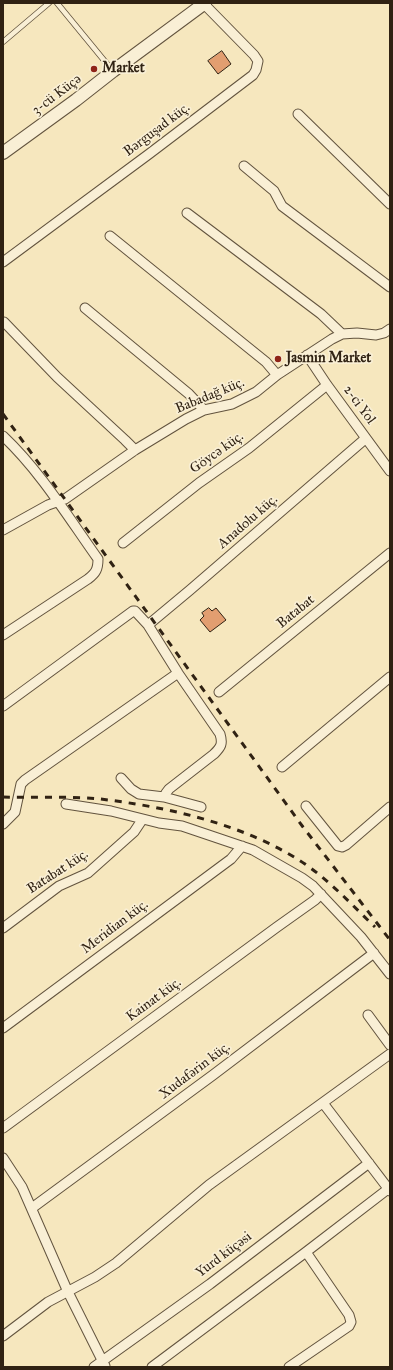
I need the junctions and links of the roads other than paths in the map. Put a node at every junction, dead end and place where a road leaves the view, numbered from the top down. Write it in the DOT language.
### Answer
graph roads {
  1 [pos="49,3"];
  2 [pos="57,3"];
  3 [pos="205,3"];
  4 [pos="3,42"];
  5 [pos="113,71"];
  6 [pos="298,114"];
  7 [pos="3,153"];
  8 [pos="244,166"];
  9 [pos="390,204"];
  10 [pos="187,213"];
  11 [pos="110,236"];
  12 [pos="3,262"];
  13 [pos="390,287"];
  14 [pos="85,308"];
  15 [pos="4,322"];
  16 [pos="390,329"];
  17 [pos="342,334"];
  18 [pos="307,355"];
  19 [pos="277,375"];
  20 [pos="327,385"];
  21 [pos="204,410"];
  22 [pos="3,432"];
  23 [pos="6,439"];
  24 [pos="365,439"];
  25 [pos="135,450"];
  26 [pos="390,471"];
  27 [pos="58,501"];
  28 [pos="3,530"];
  29 [pos="123,543"];
  30 [pos="390,553"];
  31 [pos="148,625"];
  32 [pos="3,635"];
  33 [pos="178,673"];
  34 [pos="390,677"];
  35 [pos="219,692"];
  36 [pos="3,706"];
  37 [pos="282,767"];
  38 [pos="120,778"];
  39 [pos="164,797"];
  40 [pos="66,804"];
  41 [pos="306,806"];
  42 [pos="201,807"];
  43 [pos="390,807"];
  44 [pos="142,820"];
  45 [pos="3,824"];
  46 [pos="242,846"];
  47 [pos="321,894"];
  48 [pos="3,928"];
  49 [pos="374,953"];
  50 [pos="390,974"];
  51 [pos="368,1015"];
  52 [pos="3,1028"];
  53 [pos="390,1044"];
  54 [pos="390,1054"];
  55 [pos="323,1103"];
  56 [pos="3,1128"];
  57 [pos="3,1158"];
  58 [pos="369,1163"];
  59 [pos="388,1184"];
  60 [pos="32,1208"];
  61 [pos="306,1252"];
  62 [pos="68,1292"];
  63 [pos="4,1334"];
  64 [pos="104,1364"];
  65 [pos="94,1367"];
  66 [pos="152,1367"];
  67 [pos="289,1367"];
  1 -- 4 [label="lane"];
  2 -- 5 [label="lane"];
  3 -- 5 [label="street, 3-cü Küçə"];
  3 -- 12 [label="street, Bərguşad küç."];
  5 -- 7 [label="street, 3-cü Küçə"];
  6 -- 9 [label="street"];
  8 -- 13 [label="street"];
  10 -- 17 [label="street"];
  11 -- 19 [label="street"];
  14 -- 21 [label="street"];
  15 -- 25 [label="street"];
  16 -- 17 [label="street, Babadağ küç."];
  17 -- 18 [label="street, Babadağ küç."];
  18 -- 19 [label="street, Babadağ küç."];
  18 -- 20 [label="street, 2-ci Yol"];
  19 -- 21 [label="street, Babadağ küç."];
  20 -- 24 [label="street, 2-ci Yol"];
  20 -- 29 [label="street, Göycə küç."];
  21 -- 25 [label="street, Babadağ küç."];
  22 -- 23 [label="street"];
  23 -- 27 [label="street"];
  24 -- 26 [label="street, 2-ci Yol"];
  24 -- 31 [label="street, Anadolu küç."];
  25 -- 27 [label="street, Babadağ küç."];
  27 -- 28 [label="street, Babadağ küç."];
  27 -- 32 [label="street"];
  30 -- 35 [label="street, Batabat"];
  31 -- 33 [label="street"];
  31 -- 36 [label="street"];
  33 -- 39 [label="street"];
  33 -- 45 [label="street"];
  34 -- 37 [label="street"];
  38 -- 39 [label="street"];
  39 -- 42 [label="street"];
  40 -- 44 [label="street"];
  41 -- 43 [label="street"];
  44 -- 46 [label="street"];
  44 -- 48 [label="street, Batabat küç."];
  46 -- 47 [label="street"];
  46 -- 52 [label="street, Meridian küç."];
  47 -- 49 [label="street"];
  47 -- 56 [label="street, Kainat küç."];
  49 -- 50 [label="street"];
  49 -- 60 [label="street, Xudafərin küç."];
  51 -- 53 [label="street"];
  54 -- 55 [label="street"];
  55 -- 58 [label="street"];
  55 -- 62 [label="street"];
  57 -- 60 [label="street"];
  58 -- 59 [label="street"];
  58 -- 64 [label="street, Yurd küçəsi"];
  59 -- 61 [label="street"];
  60 -- 62 [label="street"];
  61 -- 66 [label="street"];
  61 -- 67 [label="street"];
  62 -- 63 [label="street"];
  62 -- 64 [label="street"];
  64 -- 65 [label="street, Yurd küçəsi"];
}
